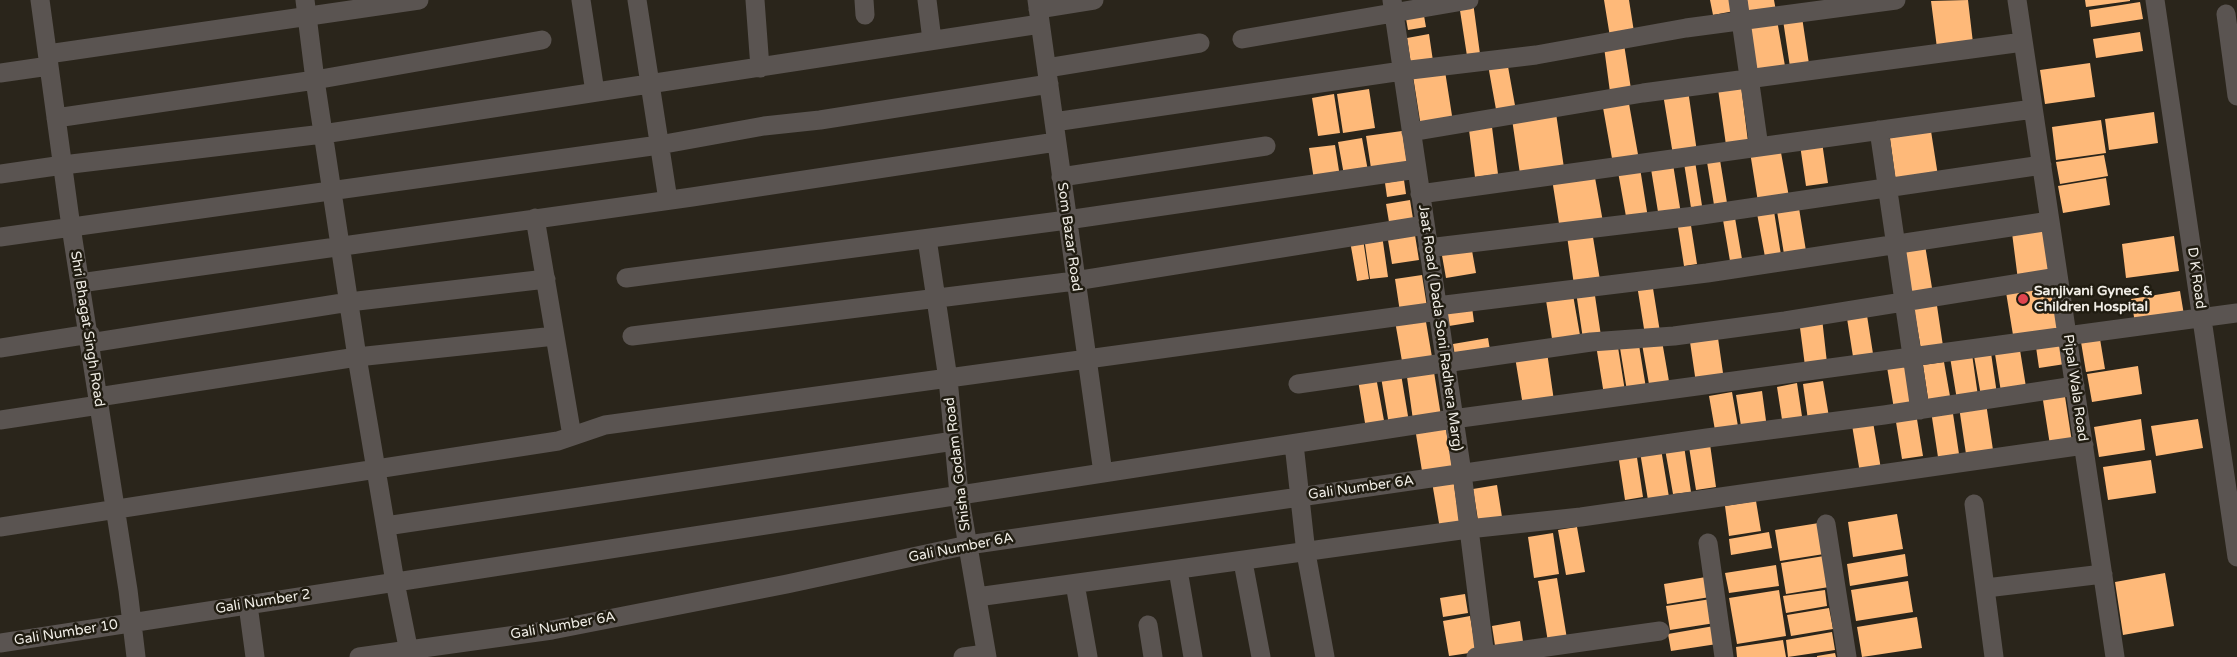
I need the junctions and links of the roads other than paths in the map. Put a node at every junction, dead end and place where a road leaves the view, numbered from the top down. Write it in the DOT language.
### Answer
graph roads {
  1 [pos="40,0"];
  2 [pos="419,0"];
  3 [pos="581,0"];
  4 [pos="637,0"];
  5 [pos="755,0"];
  6 [pos="927,0"];
  7 [pos="1094,0"];
  8 [pos="1469,0"];
  9 [pos="1738,0"];
  10 [pos="1896,0"];
  11 [pos="2017,0"];
  12 [pos="2155,0"];
  13 [pos="1393,6"];
  14 [pos="306,8"];
  15 [pos="1038,11"];
  16 [pos="2226,14"];
  17 [pos="1740,20"];
  18 [pos="1242,39"];
  19 [pos="542,40"];
  20 [pos="932,40"];
  21 [pos="2023,42"];
  22 [pos="1200,43"];
  23 [pos="48,60"];
  24 [pos="760,68"];
  25 [pos="1402,72"];
  26 [pos="0,74"];
  27 [pos="1048,76"];
  28 [pos="1749,79"];
  29 [pos="315,80"];
  30 [pos="649,84"];
  31 [pos="595,92"];
  32 [pos="2237,96"];
  33 [pos="2033,109"];
  34 [pos="56,118"];
  35 [pos="1054,122"];
  36 [pos="1879,130"];
  37 [pos="1411,132"];
  38 [pos="324,134"];
  39 [pos="1056,142"];
  40 [pos="659,145"];
  41 [pos="1266,146"];
  42 [pos="1759,147"];
  43 [pos="63,165"];
  44 [pos="2042,166"];
  45 [pos="1417,169"];
  46 [pos="0,174"];
  47 [pos="1061,176"];
  48 [pos="1888,188"];
  49 [pos="332,189"];
  50 [pos="1420,194"];
  51 [pos="668,200"];
  52 [pos="535,218"];
  53 [pos="1067,220"];
  54 [pos="2050,221"];
  55 [pos="1425,225"];
  56 [pos="71,227"];
  57 [pos="0,237"];
  58 [pos="928,239"];
  59 [pos="1896,244"];
  60 [pos="341,247"];
  61 [pos="1428,248"];
  62 [pos="2058,277"];
  63 [pos="626,278"];
  64 [pos="546,279"];
  65 [pos="1075,281"];
  66 [pos="80,283"];
  67 [pos="936,299"];
  68 [pos="349,302"];
  69 [pos="1904,302"];
  70 [pos="1437,309"];
  71 [pos="2237,313"];
  72 [pos="2202,319"];
  73 [pos="2067,335"];
  74 [pos="555,336"];
  75 [pos="632,336"];
  76 [pos="90,339"];
  77 [pos="0,348"];
  78 [pos="1912,356"];
  79 [pos="357,357"];
  80 [pos="1087,361"];
  81 [pos="1445,364"];
  82 [pos="948,379"];
  83 [pos="1298,384"];
  84 [pos="2075,386"];
  85 [pos="99,401"];
  86 [pos="1920,410"];
  87 [pos="1453,419"];
  88 [pos="0,420"];
  89 [pos="572,436"];
  90 [pos="954,442"];
  91 [pos="1294,444"];
  92 [pos="2084,446"];
  93 [pos="376,470"];
  94 [pos="1103,473"];
  95 [pos="1462,473"];
  96 [pos="959,494"];
  97 [pos="1300,496"];
  98 [pos="1974,504"];
  99 [pos="116,510"];
  100 [pos="1826,524"];
  101 [pos="386,526"];
  102 [pos="0,527"];
  103 [pos="1468,529"];
  104 [pos="1708,544"];
  105 [pos="968,545"];
  106 [pos="1306,553"];
  107 [pos="2237,557"];
  108 [pos="1243,562"];
  109 [pos="1178,570"];
  110 [pos="2103,574"];
  111 [pos="395,582"];
  112 [pos="1075,584"];
  113 [pos="1986,588"];
  114 [pos="977,597"];
  115 [pos="248,605"];
  116 [pos="132,623"];
  117 [pos="1148,625"];
  118 [pos="1660,631"];
  119 [pos="0,643"];
  120 [pos="464,650"];
  121 [pos="410,654"];
  122 [pos="986,655"];
  123 [pos="136,657"];
  124 [pos="255,657"];
  125 [pos="359,657"];
  126 [pos="963,657"];
  127 [pos="1088,657"];
  128 [pos="1153,657"];
  129 [pos="1193,657"];
  130 [pos="1260,657"];
  131 [pos="1325,657"];
  132 [pos="1482,657"];
  133 [pos="1724,657"];
  134 [pos="1847,657"];
  135 [pos="1994,657"];
  136 [pos="2115,657"];
  1 -- 23 [label="street, Shri Bhagat Singh Road"];
  2 -- 14 [label="street"];
  3 -- 31 [label="street"];
  4 -- 30 [label="street"];
  5 -- 24 [label="street"];
  6 -- 20 [label="street"];
  7 -- 15 [label="street"];
  8 -- 13 [label="street"];
  9 -- 17 [label="street"];
  10 -- 17 [label="street"];
  11 -- 21 [label="street, Pipal Wala Road"];
  12 -- 72 [label="street, D K Road"];
  13 -- 18 [label="street"];
  13 -- 25 [label="street, Jaat Road ( Dada Soni Radhera Marg)"];
  14 -- 23 [label="street"];
  14 -- 29 [label="street"];
  15 -- 20 [label="street"];
  15 -- 27 [label="street, Som Bazar Road"];
  16 -- 32 [label="street"];
  17 -- 25 [label="street"];
  17 -- 28 [label="street"];
  19 -- 29 [label="street"];
  20 -- 24 [label="street"];
  21 -- 28 [label="street"];
  21 -- 33 [label="street, Pipal Wala Road"];
  22 -- 27 [label="street"];
  23 -- 26 [label="street"];
  23 -- 34 [label="street, Shri Bhagat Singh Road"];
  24 -- 30 [label="street"];
  25 -- 35 [label="street"];
  25 -- 37 [label="street, Jaat Road ( Dada Soni Radhera Marg)"];
  27 -- 35 [label="street, Som Bazar Road"];
  27 -- 40 [label="street"];
  28 -- 37 [label="street"];
  28 -- 42 [label="street"];
  29 -- 34 [label="street"];
  29 -- 38 [label="street"];
  30 -- 31 [label="street"];
  30 -- 40 [label="street"];
  31 -- 38 [label="street"];
  33 -- 36 [label="street"];
  33 -- 44 [label="street, Pipal Wala Road"];
  34 -- 43 [label="street, Shri Bhagat Singh Road"];
  35 -- 39 [label="street, Som Bazar Road"];
  36 -- 42 [label="street"];
  36 -- 48 [label="street"];
  37 -- 45 [label="street, Jaat Road ( Dada Soni Radhera Marg)"];
  38 -- 43 [label="street"];
  38 -- 49 [label="street"];
  39 -- 47 [label="street, Som Bazar Road"];
  39 -- 51 [label="street"];
  40 -- 49 [label="street"];
  40 -- 51 [label="street"];
  41 -- 47 [label="street"];
  42 -- 50 [label="street"];
  43 -- 46 [label="street"];
  43 -- 56 [label="street, Shri Bhagat Singh Road"];
  44 -- 48 [label="street"];
  44 -- 54 [label="street, Pipal Wala Road"];
  45 -- 50 [label="street, Jaat Road ( Dada Soni Radhera Marg)"];
  45 -- 53 [label="street"];
  47 -- 53 [label="street, Som Bazar Road"];
  48 -- 59 [label="street"];
  48 -- 61 [label="street"];
  49 -- 56 [label="street"];
  49 -- 60 [label="street"];
  50 -- 55 [label="street, Jaat Road ( Dada Soni Radhera Marg)"];
  51 -- 52 [label="street"];
  52 -- 60 [label="street"];
  52 -- 64 [label="street"];
  53 -- 58 [label="street"];
  53 -- 65 [label="street, Som Bazar Road"];
  54 -- 59 [label="street"];
  54 -- 62 [label="street, Pipal Wala Road"];
  55 -- 61 [label="street, Jaat Road ( Dada Soni Radhera Marg)"];
  55 -- 65 [label="street"];
  56 -- 57 [label="street"];
  56 -- 66 [label="street, Shri Bhagat Singh Road"];
  58 -- 63 [label="street"];
  58 -- 67 [label="street, Shisha Godam Road"];
  59 -- 69 [label="street"];
  59 -- 70 [label="street"];
  60 -- 66 [label="street"];
  60 -- 68 [label="street"];
  61 -- 70 [label="street, Jaat Road ( Dada Soni Radhera Marg)"];
  62 -- 69 [label="street"];
  62 -- 73 [label="street, Pipal Wala Road"];
  64 -- 68 [label="street"];
  64 -- 74 [label="street"];
  65 -- 67 [label="street"];
  65 -- 80 [label="street, Som Bazar Road"];
  66 -- 76 [label="street, Shri Bhagat Singh Road"];
  67 -- 75 [label="street"];
  67 -- 82 [label="street, Shisha Godam Road"];
  68 -- 76 [label="street"];
  68 -- 79 [label="street"];
  69 -- 78 [label="street"];
  69 -- 81 [label="street"];
  70 -- 80 [label="street"];
  70 -- 81 [label="street, Jaat Road ( Dada Soni Radhera Marg)"];
  71 -- 72 [label="street, Gali Number 2"];
  72 -- 73 [label="street, Gali Number 2"];
  72 -- 107 [label="street, D K Road"];
  73 -- 78 [label="street, Gali Number 2"];
  73 -- 84 [label="street, Pipal Wala Road"];
  74 -- 79 [label="street"];
  74 -- 89 [label="street"];
  76 -- 77 [label="street"];
  76 -- 85 [label="street, Shri Bhagat Singh Road"];
  78 -- 86 [label="street"];
  78 -- 87 [label="street, Gali Number 2"];
  79 -- 85 [label="street"];
  79 -- 93 [label="street"];
  80 -- 82 [label="street"];
  80 -- 94 [label="street, Som Bazar Road"];
  81 -- 83 [label="street"];
  81 -- 87 [label="street, Jaat Road ( Dada Soni Radhera Marg)"];
  82 -- 89 [label="street"];
  82 -- 90 [label="street, Shisha Godam Road"];
  84 -- 86 [label="street, Gali Number 6A"];
  84 -- 92 [label="street, Pipal Wala Road"];
  85 -- 88 [label="street"];
  85 -- 99 [label="street, Shri Bhagat Singh Road"];
  86 -- 95 [label="street, Gali Number 6A"];
  87 -- 91 [label="street, Gali Number 2"];
  87 -- 95 [label="street, Jaat Road ( Dada Soni Radhera Marg)"];
  89 -- 93 [label="street"];
  90 -- 96 [label="street, Shisha Godam Road"];
  90 -- 101 [label="street"];
  91 -- 94 [label="street, Gali Number 2"];
  91 -- 97 [label="street"];
  92 -- 103 [label="street"];
  92 -- 110 [label="street, Pipal Wala Road"];
  93 -- 99 [label="street"];
  93 -- 101 [label="street"];
  94 -- 96 [label="street, Gali Number 2"];
  95 -- 97 [label="street, Gali Number 6A"];
  95 -- 103 [label="street, Jaat Road ( Dada Soni Radhera Marg)"];
  96 -- 105 [label="street, Shisha Godam Road"];
  96 -- 111 [label="street, Gali Number 2"];
  97 -- 105 [label="street, Gali Number 6A"];
  97 -- 106 [label="street"];
  98 -- 113 [label="street"];
  99 -- 102 [label="street"];
  99 -- 116 [label="street, Shri Bhagat Singh Road"];
  100 -- 134 [label="street"];
  101 -- 111 [label="street"];
  103 -- 106 [label="street"];
  103 -- 132 [label="street, Jaat Road ( Dada Soni Radhera Marg)"];
  104 -- 133 [label="street"];
  105 -- 114 [label="street, Shisha Godam Road"];
  105 -- 120 [label="street, Gali Number 6A"];
  106 -- 108 [label="street"];
  106 -- 131 [label="street"];
  108 -- 109 [label="street"];
  108 -- 130 [label="street"];
  109 -- 112 [label="street"];
  109 -- 129 [label="street"];
  110 -- 113 [label="street"];
  110 -- 136 [label="street, Pipal Wala Road"];
  111 -- 115 [label="street, Gali Number 2"];
  111 -- 121 [label="street"];
  112 -- 114 [label="street"];
  112 -- 127 [label="street"];
  113 -- 135 [label="street"];
  114 -- 122 [label="street, Shisha Godam Road"];
  115 -- 116 [label="street, Gali Number 2"];
  115 -- 124 [label="street"];
  116 -- 119 [label="street, Gali Number 10"];
  116 -- 123 [label="street, Shri Bhagat Singh Road"];
  117 -- 128 [label="street"];
  118 -- 132 [label="street"];
  120 -- 121 [label="street, Gali Number 6A"];
  121 -- 125 [label="street"];
  122 -- 126 [label="street"];
}
